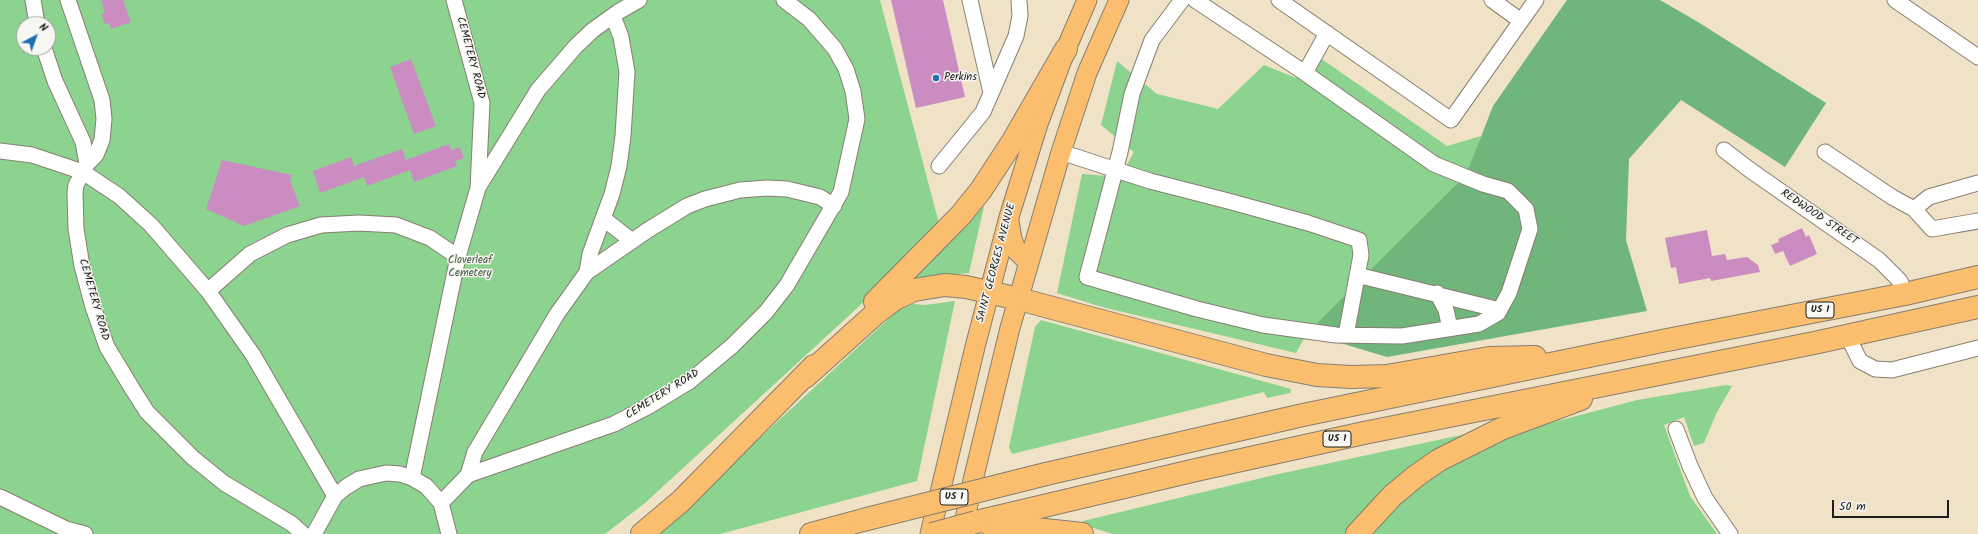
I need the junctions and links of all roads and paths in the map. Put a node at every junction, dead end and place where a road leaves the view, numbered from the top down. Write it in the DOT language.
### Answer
graph roads {
  1 [pos="33,0"];
  2 [pos="68,0"];
  3 [pos="454,0"];
  4 [pos="639,0"];
  5 [pos="784,0"];
  6 [pos="970,0"];
  7 [pos="1019,0"];
  8 [pos="1087,0"];
  9 [pos="1119,0"];
  10 [pos="1182,0"];
  11 [pos="1195,0"];
  12 [pos="1279,0"];
  13 [pos="1492,0"];
  14 [pos="1536,0"];
  15 [pos="1895,0"];
  16 [pos="36,16"];
  17 [pos="613,16"];
  18 [pos="1521,21"];
  19 [pos="1327,33"];
  20 [pos="1066,49"];
  21 [pos="47,56"];
  22 [pos="1978,57"];
  23 [pos="1305,74"];
  24 [pos="991,93"];
  25 [pos="1724,150"];
  26 [pos="0,151"];
  27 [pos="1061,152"];
  28 [pos="1825,152"];
  29 [pos="939,166"];
  30 [pos="85,168"];
  31 [pos="1115,169"];
  32 [pos="1978,183"];
  33 [pos="478,188"];
  34 [pos="834,206"];
  35 [pos="1914,209"];
  36 [pos="1009,217"];
  37 [pos="604,219"];
  38 [pos="1978,221"];
  39 [pos="632,241"];
  40 [pos="458,257"];
  41 [pos="1030,259"];
  42 [pos="587,272"];
  43 [pos="1358,275"];
  44 [pos="1978,277"];
  45 [pos="208,291"];
  46 [pos="990,292"];
  47 [pos="1437,293"];
  48 [pos="1905,294"];
  49 [pos="1019,299"];
  50 [pos="1978,307"];
  51 [pos="1500,310"];
  52 [pos="1450,328"];
  53 [pos="1346,335"];
  54 [pos="1848,335"];
  55 [pos="1978,348"];
  56 [pos="1593,355"];
  57 [pos="804,377"];
  58 [pos="1637,378"];
  59 [pos="1676,429"];
  60 [pos="468,475"];
  61 [pos="412,478"];
  62 [pos="334,496"];
  63 [pos="0,497"];
  64 [pos="441,503"];
  65 [pos="969,528"];
  66 [pos="85,534"];
  67 [pos="303,534"];
  68 [pos="314,534"];
  69 [pos="449,534"];
  70 [pos="642,534"];
  71 [pos="811,534"];
  72 [pos="931,534"];
  73 [pos="1082,534"];
  74 [pos="1357,534"];
  75 [pos="1730,534"];
  1 -- 16 [label="street"];
  2 -- 30 [label="street, CEMETERY ROAD"];
  3 -- 33 [label="street, CEMETERY ROAD"];
  4 -- 17 [label="street, CEMETERY ROAD"];
  5 -- 34 [label="street, CEMETERY ROAD"];
  6 -- 24 [label="street"];
  7 -- 24 [label="street"];
  8 -- 20 [label="main road, SAINT GEORGES AVENUE"];
  9 -- 27 [label="main road"];
  10 -- 31 [label="street"];
  11 -- 23 [label="street"];
  12 -- 19 [label="street"];
  13 -- 18 [label="street"];
  14 -- 18 [label="street"];
  15 -- 22 [label="street"];
  17 -- 33 [label="street, CEMETERY ROAD"];
  17 -- 37 [label="street, CEMETERY ROAD"];
  18 -- 19 [label="street"];
  19 -- 23 [label="street"];
  20 -- 36 [label="main road, SAINT GEORGES AVENUE"];
  20 -- 57 [label="highway"];
  21 -- 30 [label="street"];
  23 -- 51 [label="street"];
  24 -- 29 [label="street"];
  25 -- 48 [label="street, REDWOOD STREET"];
  26 -- 30 [label="street"];
  27 -- 31 [label="street"];
  27 -- 41 [label="main road"];
  28 -- 35 [label="street"];
  30 -- 45 [label="street"];
  30 -- 67 [label="street, CEMETERY ROAD"];
  31 -- 43 [label="street"];
  31 -- 53 [label="street"];
  32 -- 35 [label="street"];
  33 -- 40 [label="street, CEMETERY ROAD"];
  34 -- 39 [label="street, CEMETERY ROAD"];
  34 -- 60 [label="street, CEMETERY ROAD"];
  35 -- 38 [label="street"];
  36 -- 41 [label="main road"];
  36 -- 46 [label="main road, SAINT GEORGES AVENUE"];
  37 -- 39 [label="street"];
  37 -- 42 [label="street, CEMETERY ROAD"];
  39 -- 42 [label="street, CEMETERY ROAD"];
  40 -- 45 [label="street"];
  40 -- 61 [label="street, CEMETERY ROAD"];
  41 -- 49 [label="main road"];
  42 -- 60 [label="street, CEMETERY ROAD"];
  43 -- 47 [label="street"];
  43 -- 53 [label="street"];
  44 -- 48 [label="highway, US 1"];
  45 -- 62 [label="street"];
  46 -- 49 [label="highway"];
  46 -- 57 [label="highway"];
  46 -- 72 [label="main road, SAINT GEORGES AVENUE"];
  47 -- 51 [label="street"];
  47 -- 52 [label="street"];
  48 -- 56 [label="highway, US 1"];
  49 -- 56 [label="highway"];
  49 -- 65 [label="main road"];
  50 -- 54 [label="highway, US 1"];
  51 -- 52 [label="street"];
  52 -- 53 [label="street"];
  54 -- 55 [label="street"];
  54 -- 58 [label="highway, US 1"];
  56 -- 71 [label="highway, US 1, bridge"];
  57 -- 70 [label="highway"];
  58 -- 65 [label="highway, US 1"];
  58 -- 74 [label="highway"];
  59 -- 75 [label="street"];
  60 -- 64 [label="street, CEMETERY ROAD"];
  61 -- 62 [label="street"];
  61 -- 64 [label="street"];
  62 -- 68 [label="street"];
  63 -- 66 [label="street"];
  64 -- 69 [label="street"];
  65 -- 72 [label="highway, US 1, bridge"];
  65 -- 73 [label="highway"];
}
